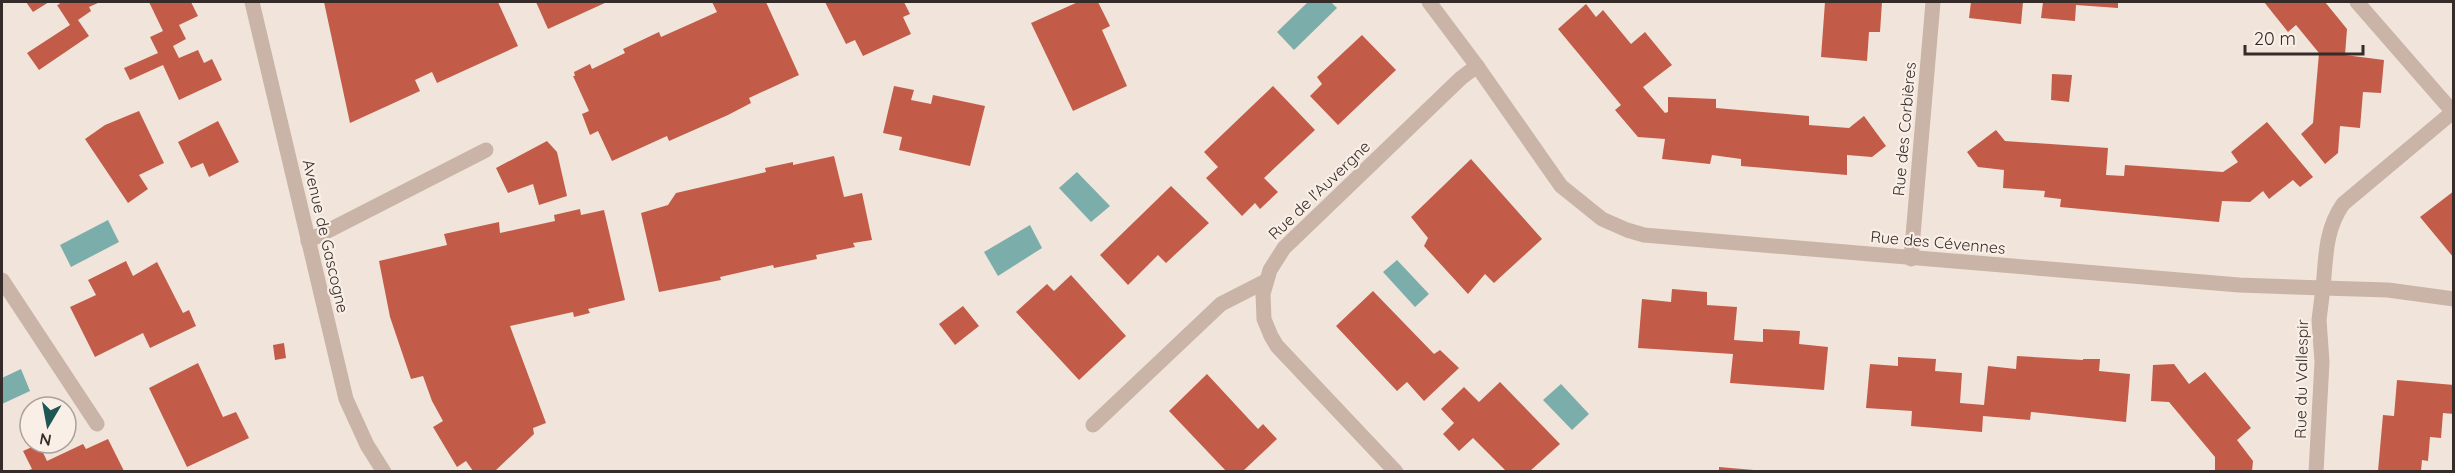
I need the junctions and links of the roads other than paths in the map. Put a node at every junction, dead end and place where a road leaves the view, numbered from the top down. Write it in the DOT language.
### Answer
graph roads {
  1 [pos="252,2"];
  2 [pos="1429,2"];
  3 [pos="1933,2"];
  4 [pos="2357,2"];
  5 [pos="1477,66"];
  6 [pos="2453,112"];
  7 [pos="486,150"];
  8 [pos="308,241"];
  9 [pos="1911,259"];
  10 [pos="2,280"];
  11 [pos="1266,281"];
  12 [pos="2323,288"];
  13 [pos="2454,299"];
  14 [pos="97,424"];
  15 [pos="1093,425"];
  16 [pos="384,471"];
  17 [pos="1396,471"];
  18 [pos="2316,471"];
  1 -- 8 [label="street, Avenue de Gascogne"];
  2 -- 5 [label="street, Rue des Cévennes"];
  3 -- 9 [label="street, Rue des Corbières"];
  4 -- 6 [label="street"];
  5 -- 9 [label="street, Rue des Cévennes"];
  5 -- 11 [label="street, Rue de l'Auvergne"];
  6 -- 12 [label="street"];
  7 -- 8 [label="street"];
  8 -- 16 [label="street, Avenue de Gascogne"];
  9 -- 12 [label="street, Rue des Cévennes"];
  10 -- 14 [label="street"];
  11 -- 15 [label="street"];
  11 -- 17 [label="street, Rue de l'Auvergne"];
  12 -- 13 [label="street, Rue des Cévennes"];
  12 -- 18 [label="street, Rue du Vallespir"];
}
